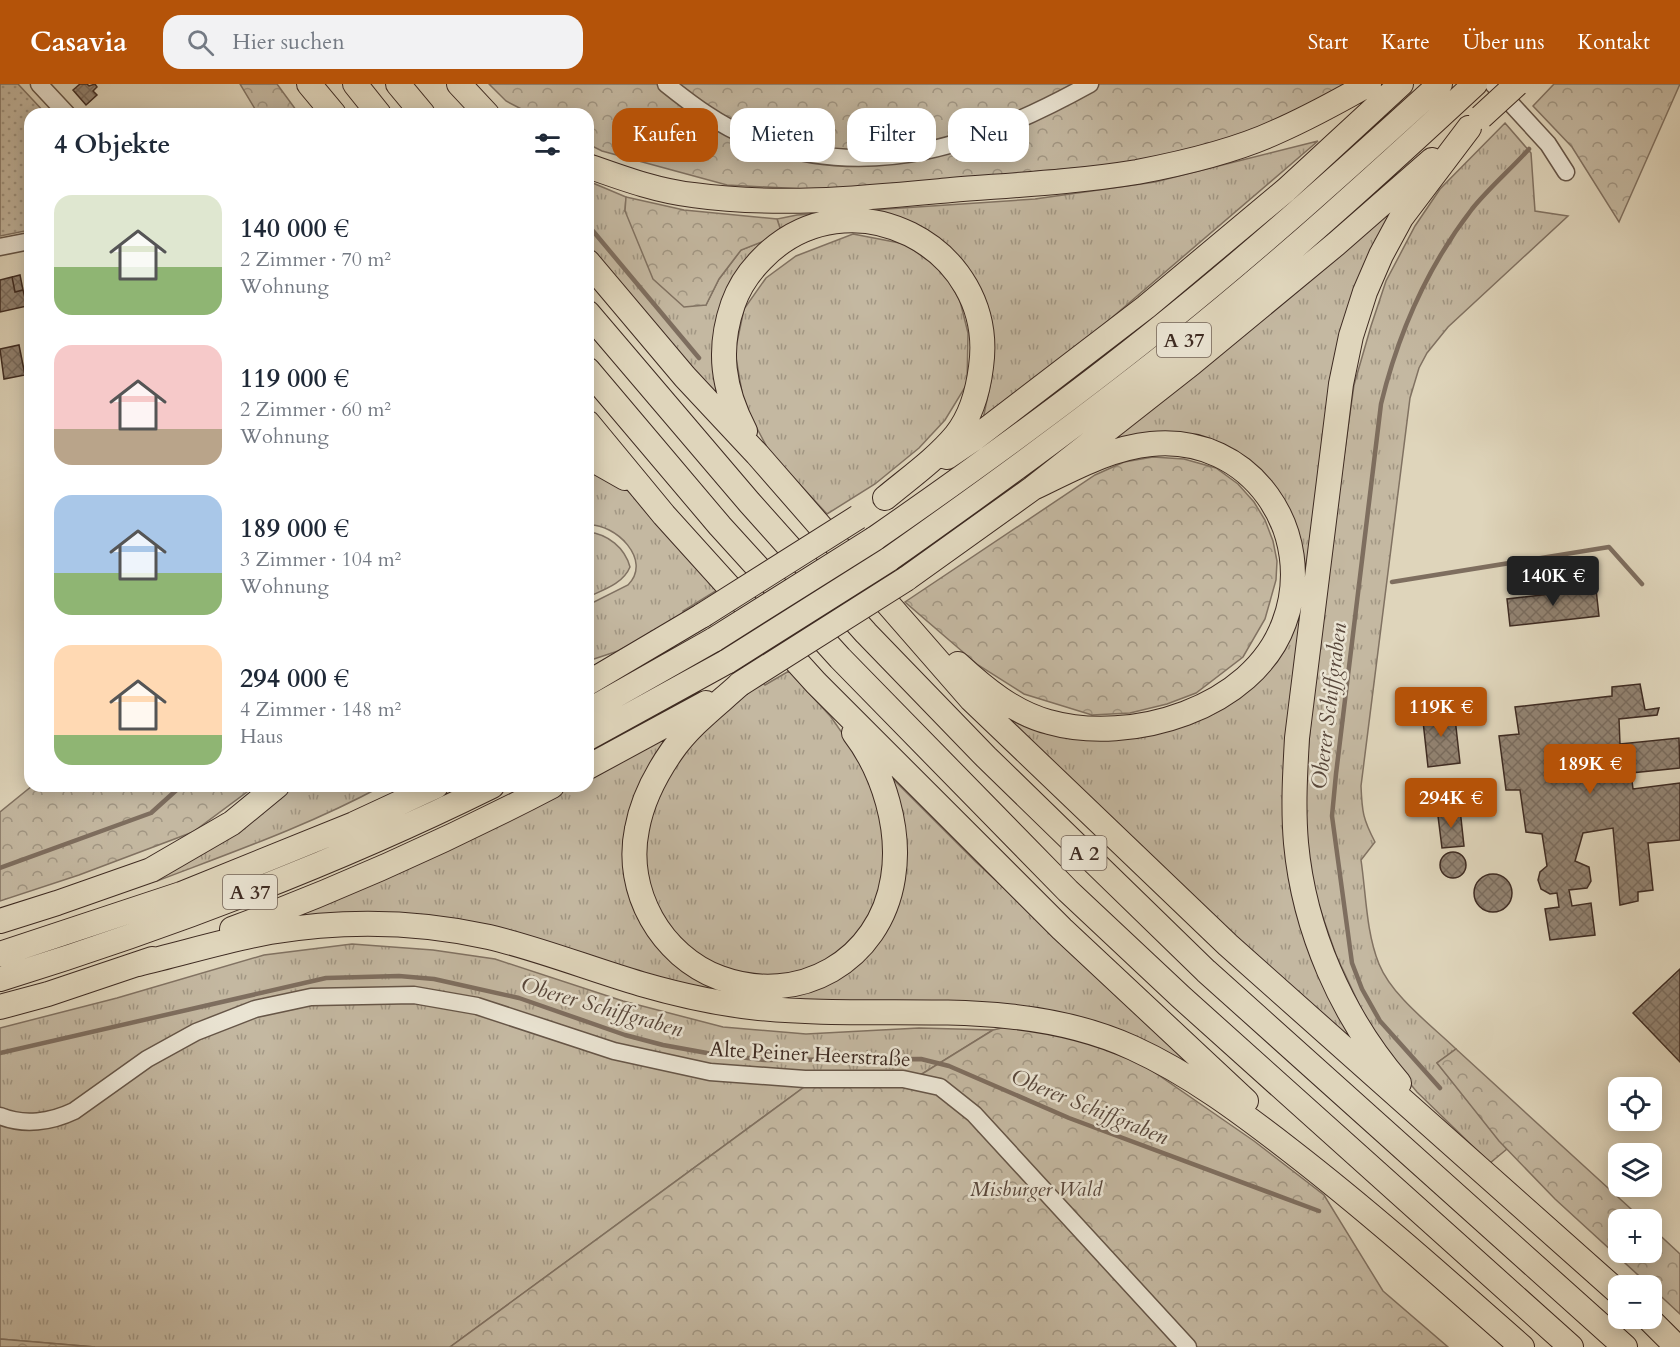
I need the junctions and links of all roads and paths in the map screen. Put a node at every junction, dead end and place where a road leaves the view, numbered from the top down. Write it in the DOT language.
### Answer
graph roads {
  1 [pos="39,84"];
  2 [pos="309,84"];
  3 [pos="355,84"];
  4 [pos="398,84"];
  5 [pos="445,84"];
  6 [pos="459,84"];
  7 [pos="666,84"];
  8 [pos="1090,84"];
  9 [pos="1369,84"];
  10 [pos="1401,84"];
  11 [pos="1440,84"];
  12 [pos="1493,84"];
  13 [pos="1517,84"];
  14 [pos="1468,90"];
  15 [pos="62,108"];
  16 [pos="323,108"];
  17 [pos="329,108"];
  18 [pos="374,108"];
  19 [pos="418,108"];
  20 [pos="464,108"];
  21 [pos="481,108"];
  22 [pos="1475,123"];
  23 [pos="594,168"];
  24 [pos="1566,172"];
  25 [pos="24,241"];
  26 [pos="0,247"];
  27 [pos="594,269"];
  28 [pos="594,313"];
  29 [pos="594,320"];
  30 [pos="594,377"];
  31 [pos="594,430"];
  32 [pos="757,454"];
  33 [pos="594,460"];
  34 [pos="1033,488"];
  35 [pos="885,498"];
  36 [pos="664,515"];
  37 [pos="822,528"];
  38 [pos="893,608"];
  39 [pos="681,628"];
  40 [pos="594,663"];
  41 [pos="594,679"];
  42 [pos="740,684"];
  43 [pos="816,684"];
  44 [pos="594,708"];
  45 [pos="594,735"];
  46 [pos="594,764"];
  47 [pos="270,792"];
  48 [pos="390,792"];
  49 [pos="423,792"];
  50 [pos="479,792"];
  51 [pos="541,792"];
  52 [pos="283,853"];
  53 [pos="0,921"];
  54 [pos="0,954"];
  55 [pos="138,964"];
  56 [pos="0,979"];
  57 [pos="0,1007"];
  58 [pos="0,1116"];
  59 [pos="1462,1155"];
  60 [pos="1333,1184"];
  61 [pos="1608,1283"];
  62 [pos="1659,1329"];
  63 [pos="1188,1347"];
  64 [pos="1522,1347"];
  65 [pos="1571,1347"];
  66 [pos="1625,1347"];
  67 [pos="1677,1347"];
  1 -- 15 [label="street"];
  2 -- 16 [label="highway"];
  2 -- 17 [label="highway"];
  3 -- 18 [label="highway"];
  4 -- 19 [label="highway"];
  5 -- 20 [label="highway"];
  6 -- 21 [label="highway"];
  7 -- 8 [label="street"];
  9 -- 23 [label="highway"];
  10 -- 35 [label="highway"];
  11 -- 44 [label="highway, A 37, bridge"];
  12 -- 24 [label="street"];
  13 -- 22 [label="highway, bridge"];
  14 -- 45 [label="highway, A 37, bridge"];
  22 -- 34 [label="highway"];
  22 -- 59 [label="highway"];
  25 -- 26 [label="street"];
  27 -- 32 [label="highway"];
  28 -- 37 [label="highway"];
  29 -- 66 [label="highway, A 2"];
  30 -- 65 [label="highway, A 2"];
  31 -- 36 [label="highway"];
  32 -- 35 [label="highway"];
  32 -- 37 [label="highway"];
  33 -- 36 [label="highway"];
  34 -- 38 [label="highway"];
  34 -- 42 [label="highway, bridge"];
  35 -- 39 [label="highway, bridge"];
  36 -- 43 [label="highway"];
  37 -- 38 [label="highway"];
  38 -- 59 [label="highway"];
  39 -- 40 [label="highway"];
  39 -- 41 [label="highway"];
  42 -- 43 [label="highway"];
  42 -- 46 [label="highway"];
  43 -- 60 [label="highway"];
  47 -- 53 [label="highway"];
  48 -- 52 [label="highway"];
  49 -- 52 [label="highway, A 37"];
  50 -- 56 [label="highway, A 37"];
  51 -- 55 [label="highway"];
  52 -- 54 [label="highway, A 37"];
  55 -- 57 [label="highway"];
  55 -- 60 [label="highway"];
  58 -- 63 [label="street, Alte Peiner Heerstraße"];
  59 -- 61 [label="highway"];
  60 -- 64 [label="highway"];
  62 -- 67 [label="highway"];
}
